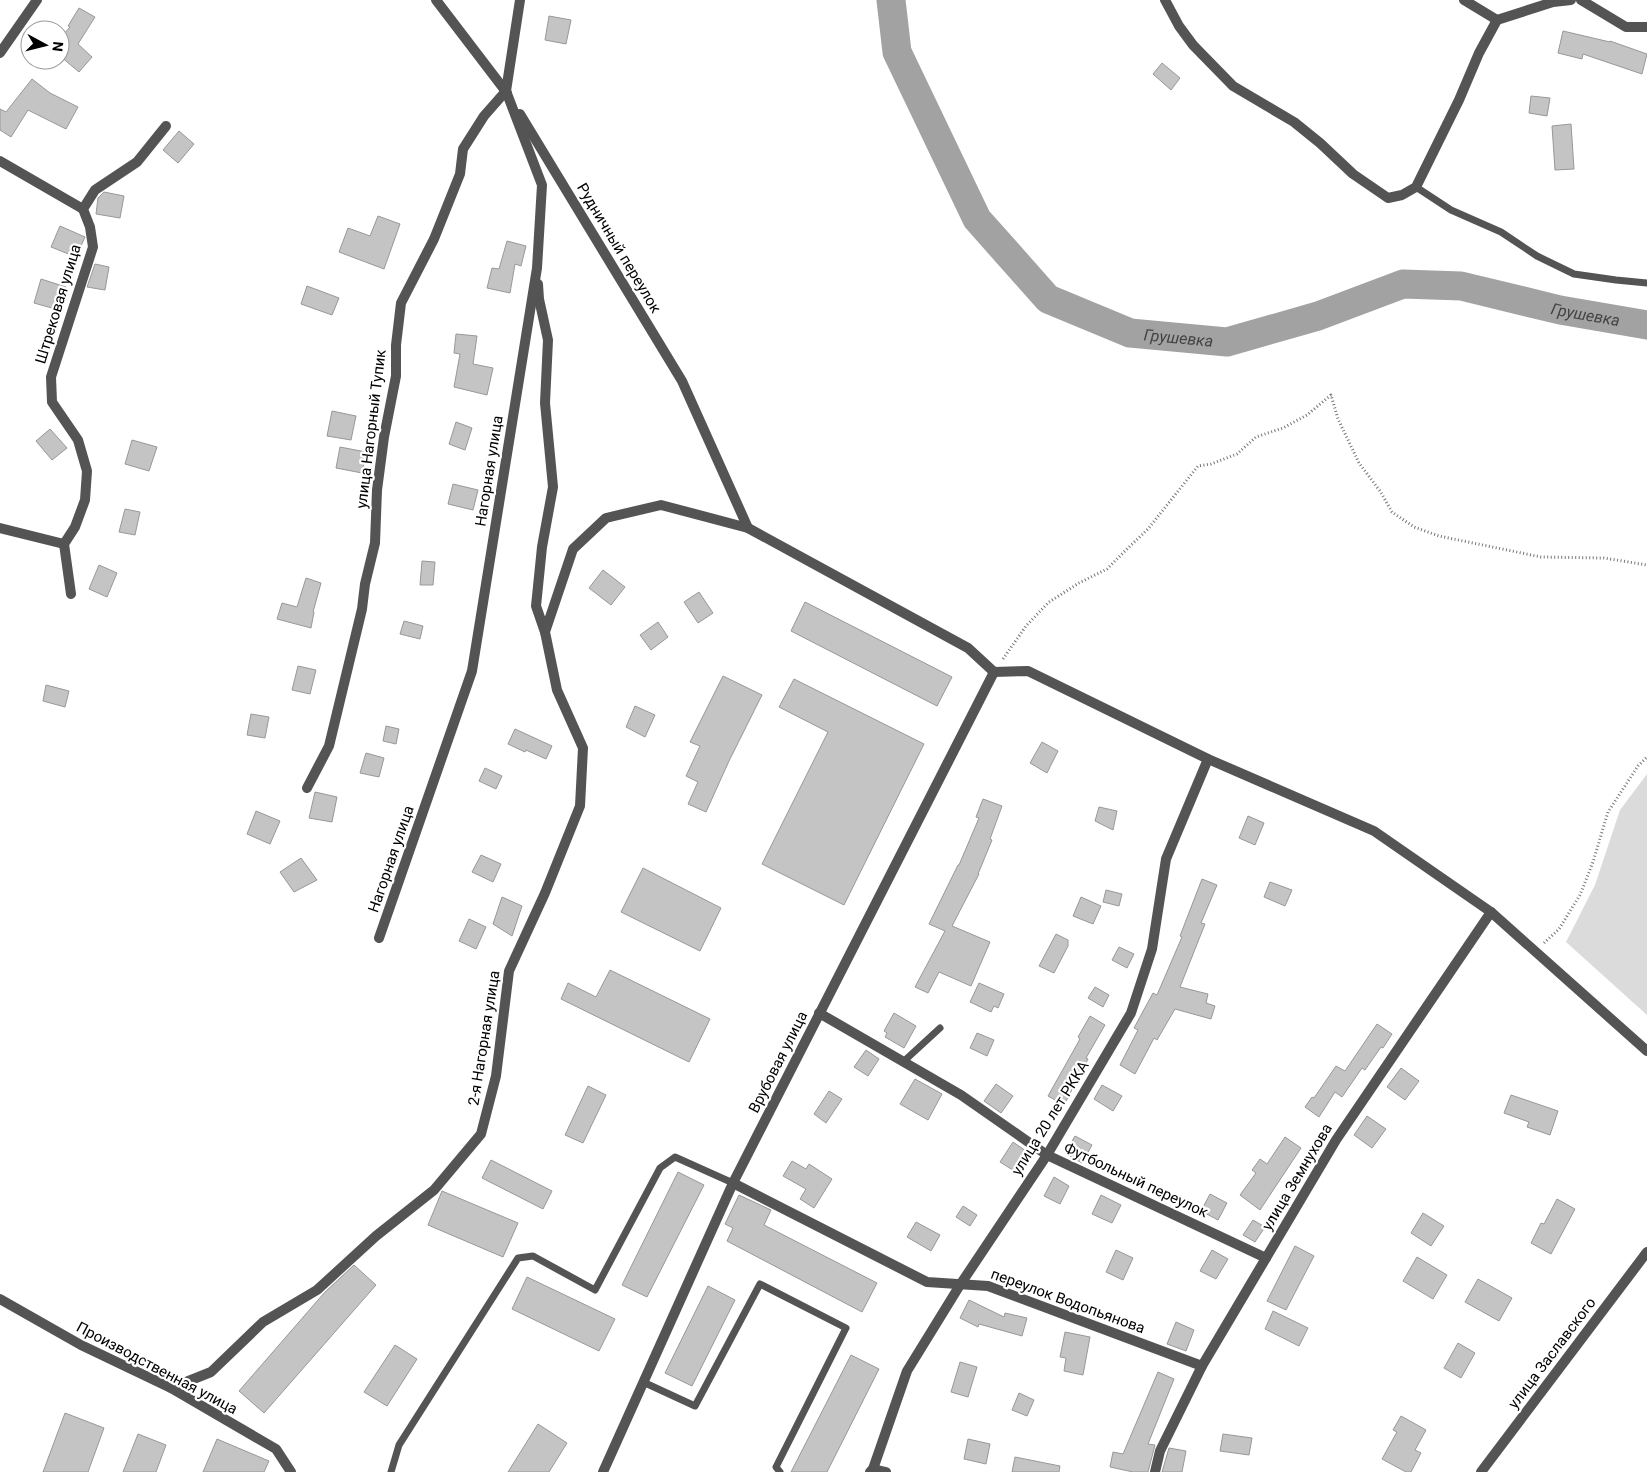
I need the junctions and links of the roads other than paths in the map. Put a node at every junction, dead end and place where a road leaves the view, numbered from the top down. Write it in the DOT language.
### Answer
graph roads {
  1 [pos="37,0"];
  2 [pos="436,0"];
  3 [pos="520,0"];
  4 [pos="1165,0"];
  5 [pos="1464,0"];
  6 [pos="1571,0"];
  7 [pos="1581,0"];
  8 [pos="1553,1"];
  9 [pos="1497,20"];
  10 [pos="1647,27"];
  11 [pos="0,53"];
  12 [pos="506,91"];
  13 [pos="166,126"];
  14 [pos="0,161"];
  15 [pos="1416,187"];
  16 [pos="82,209"];
  17 [pos="537,268"];
  18 [pos="1647,283"];
  19 [pos="0,528"];
  20 [pos="748,528"];
  21 [pos="64,544"];
  22 [pos="71,594"];
  23 [pos="545,632"];
  24 [pos="994,672"];
  25 [pos="1208,759"];
  26 [pos="306,788"];
  27 [pos="1491,912"];
  28 [pos="379,938"];
  29 [pos="819,1013"];
  30 [pos="940,1028"];
  31 [pos="1647,1051"];
  32 [pos="903,1062"];
  33 [pos="1046,1155"];
  34 [pos="733,1183"];
  35 [pos="1647,1252"];
  36 [pos="1266,1258"];
  37 [pos="960,1285"];
  38 [pos="0,1299"];
  39 [pos="1202,1366"];
  40 [pos="643,1382"];
  41 [pos="171,1388"];
  42 [pos="871,1470"];
  43 [pos="292,1472"];
  44 [pos="391,1472"];
  45 [pos="603,1472"];
  46 [pos="780,1472"];
  47 [pos="886,1472"];
  48 [pos="1155,1472"];
  49 [pos="1481,1472"];
  1 -- 11 [label="street"];
  2 -- 12 [label="street, Рудничный переулок"];
  3 -- 12 [label="street, Нагорная улица"];
  4 -- 15 [label="street"];
  5 -- 9 [label="street"];
  6 -- 8 [label="street"];
  7 -- 10 [label="street"];
  8 -- 9 [label="street"];
  9 -- 15 [label="street"];
  12 -- 17 [label="street, Нагорная улица"];
  12 -- 20 [label="street, Рудничный переулок"];
  12 -- 26 [label="street, улица Нагорный Тупик"];
  13 -- 16 [label="street"];
  14 -- 16 [label="street"];
  15 -- 18 [label="lane"];
  16 -- 21 [label="street, Штрековая улица"];
  17 -- 23 [label="street, 2-я Нагорная улица"];
  17 -- 28 [label="street, Нагорная улица"];
  19 -- 21 [label="street"];
  20 -- 23 [label="street"];
  20 -- 24 [label="street"];
  21 -- 22 [label="street"];
  23 -- 41 [label="street, 2-я Нагорная улица"];
  24 -- 25 [label="street"];
  24 -- 29 [label="street, Врубовая улица"];
  25 -- 27 [label="street"];
  25 -- 33 [label="street, улица 20 лет РККА"];
  27 -- 31 [label="street"];
  27 -- 36 [label="street, улица Земнухова"];
  29 -- 32 [label="street, Футбольный переулок"];
  29 -- 34 [label="street, Врубовая улица"];
  30 -- 32 [label="lane"];
  32 -- 33 [label="street, Футбольный переулок"];
  33 -- 36 [label="street, Футбольный переулок"];
  33 -- 37 [label="street, улица 20 лет РККА"];
  34 -- 37 [label="street, переулок Водопьянова"];
  34 -- 40 [label="street, Врубовая улица"];
  34 -- 44 [label="lane"];
  35 -- 49 [label="street, улица Заславского"];
  36 -- 39 [label="street, улица Земнухова"];
  37 -- 39 [label="street, переулок Водопьянова"];
  37 -- 42 [label="street, улица 20 лет РККА"];
  38 -- 41 [label="street, Производственная улица"];
  39 -- 48 [label="street, улица Земнухова"];
  40 -- 45 [label="street, Врубовая улица"];
  40 -- 46 [label="lane"];
  41 -- 43 [label="street, Производственная улица"];
  42 -- 47 [label="street"];
}
